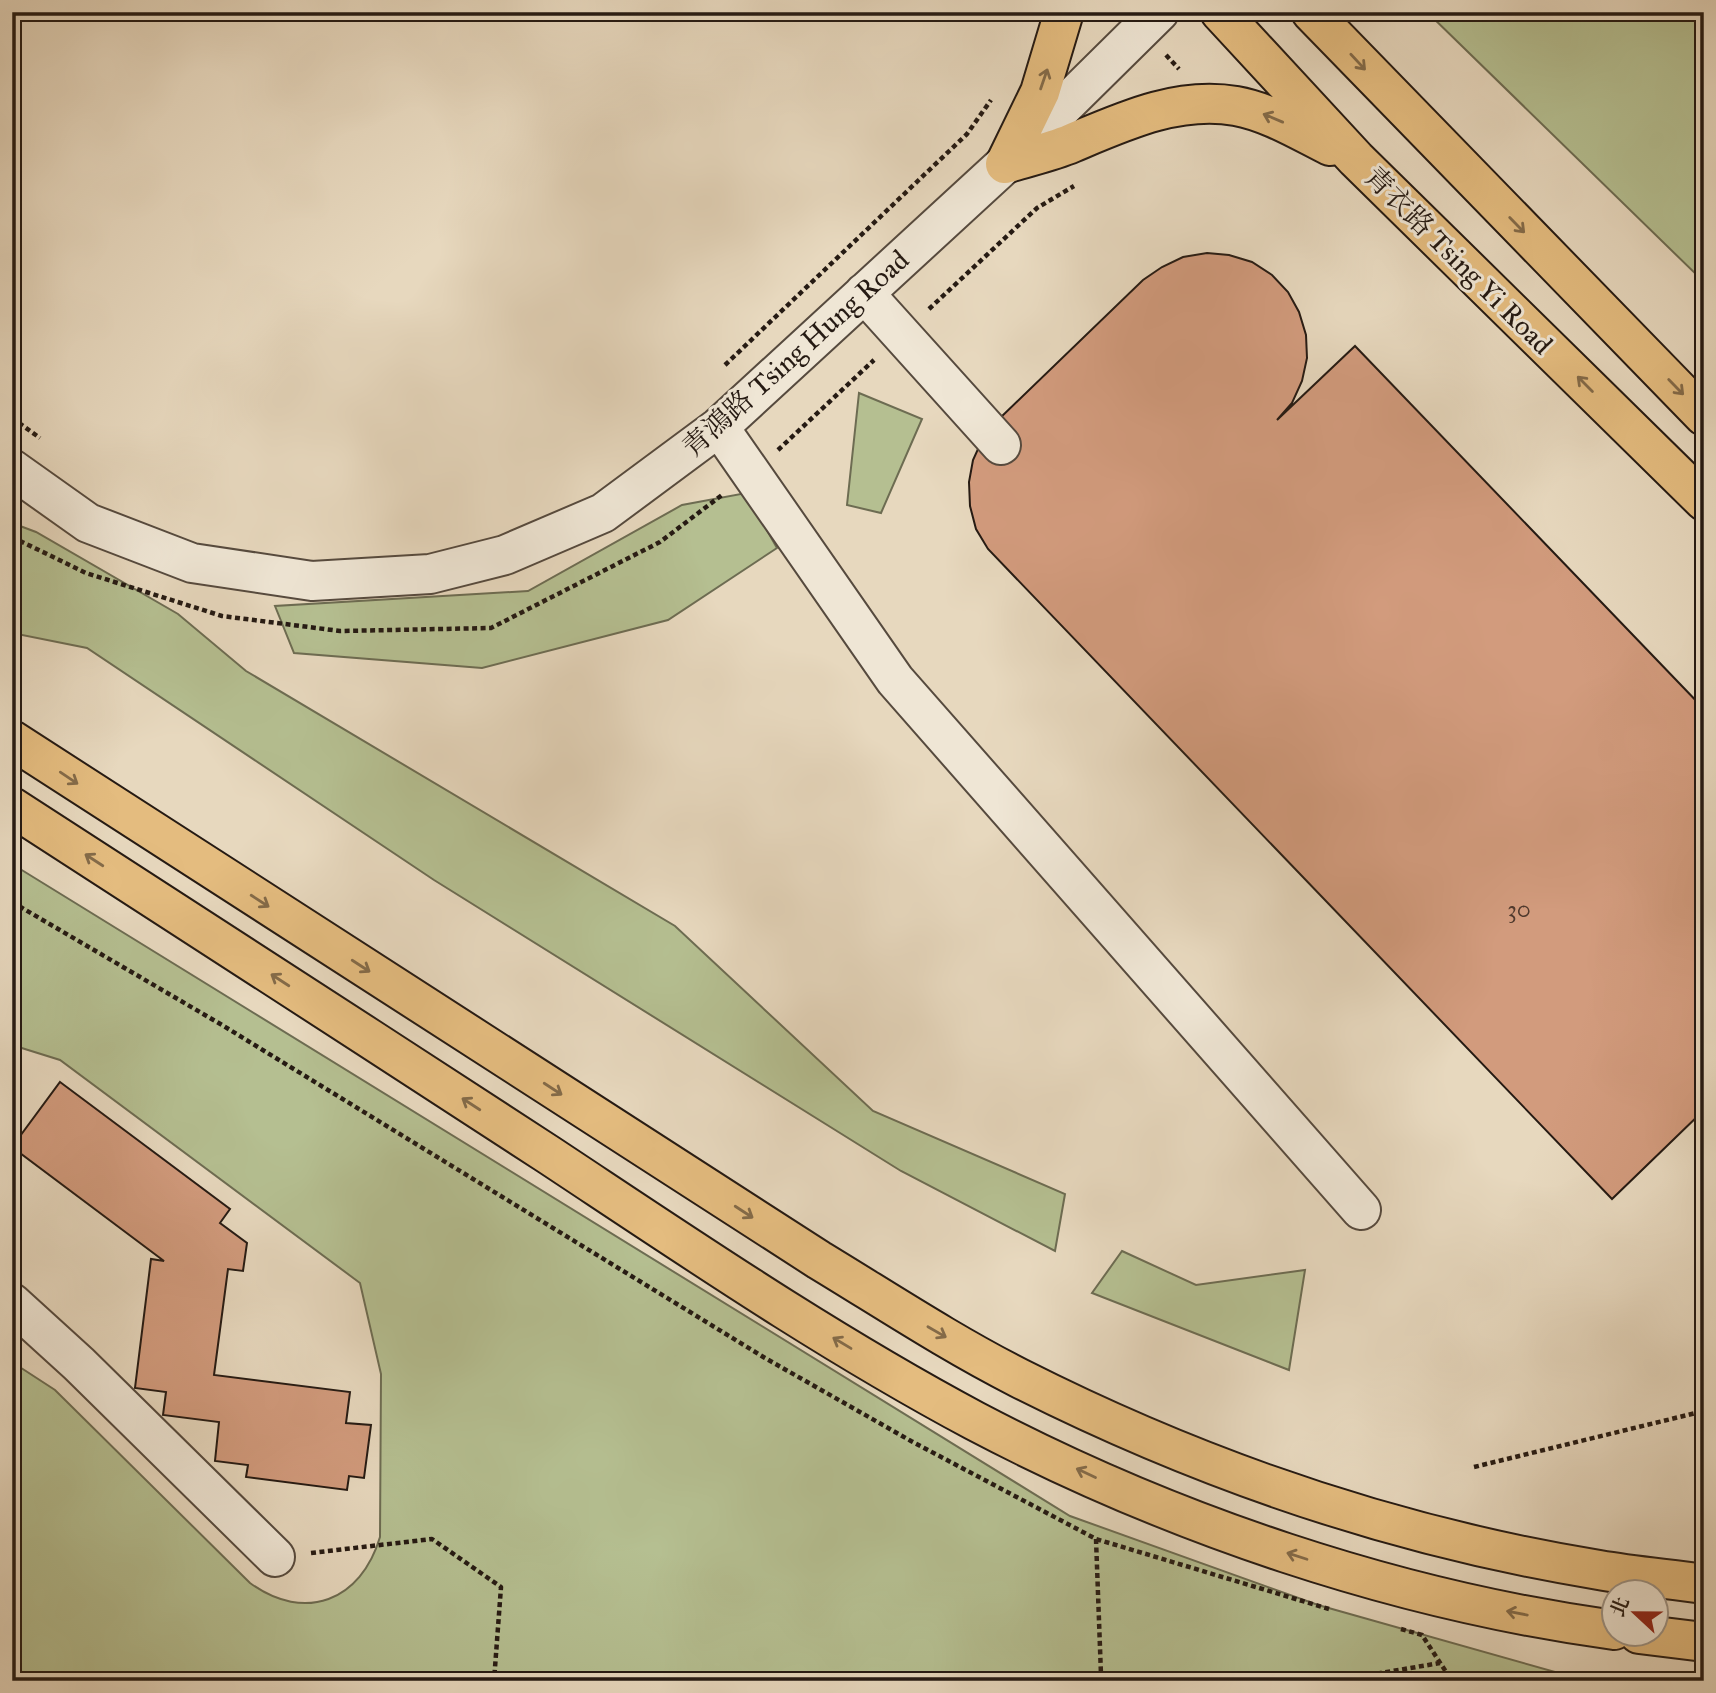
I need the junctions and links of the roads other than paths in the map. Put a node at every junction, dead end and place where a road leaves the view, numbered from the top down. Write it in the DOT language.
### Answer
graph roads {
  1 [pos="1065,12"];
  2 [pos="1159,12"];
  3 [pos="1220,12"];
  4 [pos="1311,12"];
  5 [pos="1356,159"];
  6 [pos="1005,163"];
  7 [pos="864,293"];
  8 [pos="1704,416"];
  9 [pos="719,427"];
  10 [pos="1001,445"];
  11 [pos="12,469"];
  12 [pos="1704,501"];
  13 [pos="12,740"];
  14 [pos="12,807"];
  15 [pos="1362,1210"];
  16 [pos="12,1303"];
  17 [pos="275,1557"];
  18 [pos="1704,1584"];
  19 [pos="1599,1628"];
  20 [pos="1670,1637"];
  21 [pos="1704,1642"];
  6 -- 1 [label="main road, one-way"];
  2 -- 6 [label="street, 青鴻路 Tsing Hung Road"];
  3 -- 5 [label="main road, 青衣路 Tsing Yi Road"];
  4 -- 8 [label="main road, one-way"];
  5 -- 6 [label="main road, one-way"];
  12 -- 5 [label="main road, 青衣路 Tsing Yi Road, one-way"];
  6 -- 7 [label="street, 青鴻路 Tsing Hung Road"];
  7 -- 9 [label="street, 青鴻路 Tsing Hung Road"];
  7 -- 10 [label="street"];
  9 -- 11 [label="street, 青鴻路 Tsing Hung Road"];
  9 -- 15 [label="street"];
  13 -- 18 [label="main road, one-way"];
  19 -- 14 [label="main road, one-way"];
  16 -- 17 [label="street"];
  20 -- 21 [label="main road"];
}
